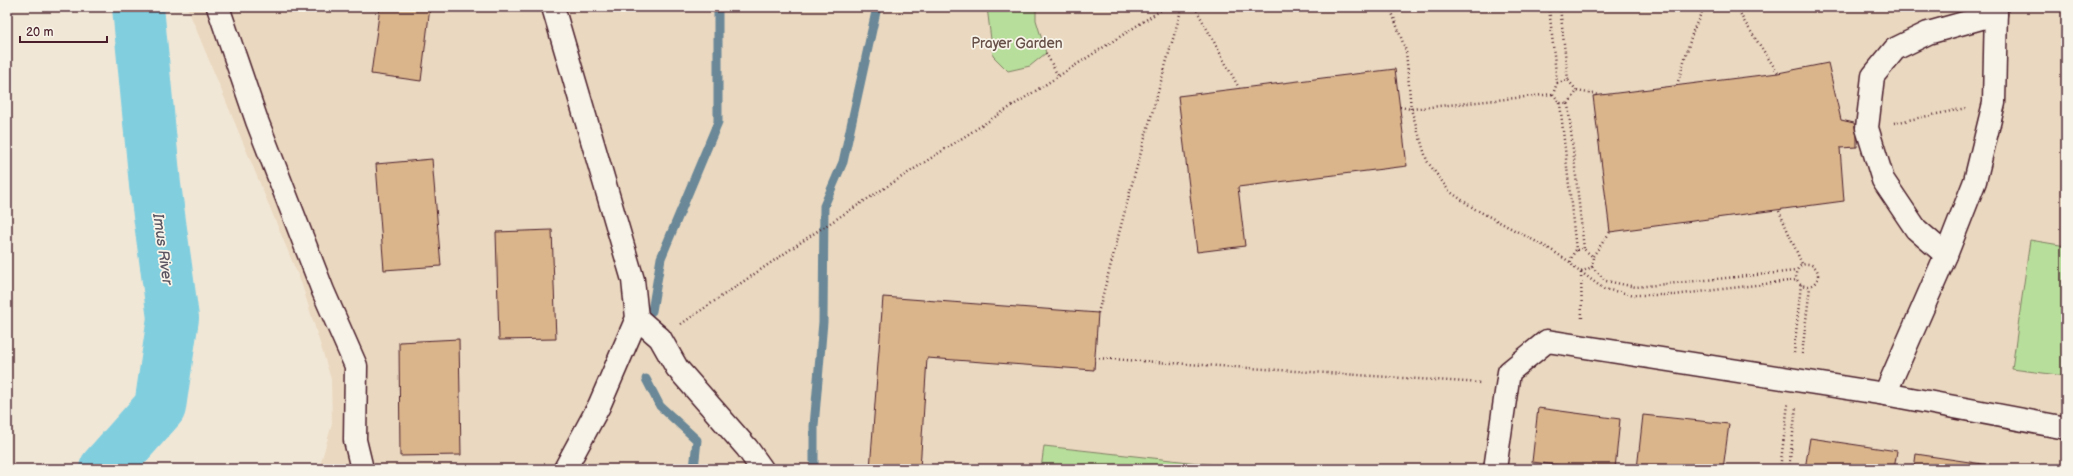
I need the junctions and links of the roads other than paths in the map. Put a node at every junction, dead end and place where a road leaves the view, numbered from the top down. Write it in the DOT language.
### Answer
graph roads {
  1 [pos="218,7"];
  2 [pos="553,7"];
  3 [pos="1996,10"];
  4 [pos="1946,255"];
  5 [pos="637,318"];
  6 [pos="1885,394"];
  7 [pos="2066,428"];
  8 [pos="362,469"];
  9 [pos="565,469"];
  10 [pos="762,469"];
  11 [pos="1495,469"];
  1 -- 8 [label="street"];
  2 -- 5 [label="street"];
  3 -- 4 [label="street"];
  3 -- 4 [label="street"];
  4 -- 6 [label="street"];
  5 -- 9 [label="street"];
  5 -- 10 [label="street"];
  6 -- 7 [label="street"];
  6 -- 11 [label="street"];
}
